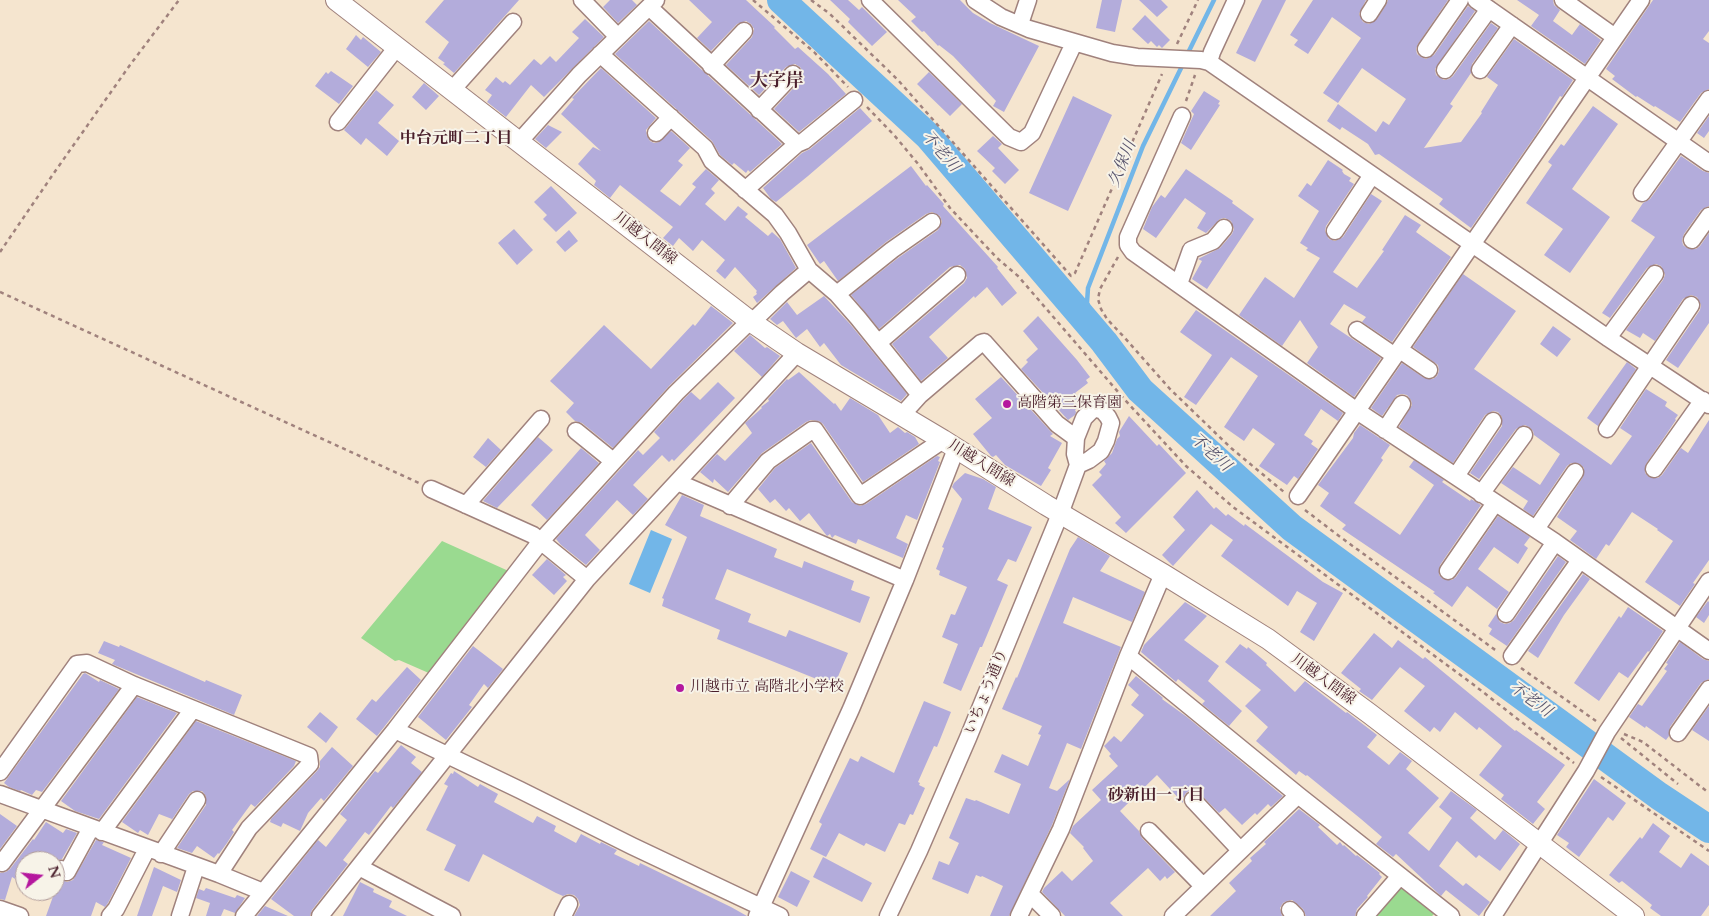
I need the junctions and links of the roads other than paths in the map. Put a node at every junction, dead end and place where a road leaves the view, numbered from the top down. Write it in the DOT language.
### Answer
graph roads {
  1 [pos="336,0"];
  2 [pos="582,0"];
  3 [pos="870,0"];
  4 [pos="975,0"];
  5 [pos="1028,0"];
  6 [pos="1236,0"];
  7 [pos="1378,0"];
  8 [pos="1460,0"];
  9 [pos="1562,0"];
  10 [pos="1641,0"];
  11 [pos="653,4"];
  12 [pos="1482,4"];
  13 [pos="1369,14"];
  14 [pos="513,22"];
  15 [pos="1020,24"];
  16 [pos="1512,25"];
  17 [pos="744,31"];
  18 [pos="618,37"];
  19 [pos="1615,37"];
  20 [pos="1074,42"];
  21 [pos="397,47"];
  22 [pos="1426,49"];
  23 [pos="600,54"];
  24 [pos="1203,64"];
  25 [pos="711,66"];
  26 [pos="1445,70"];
  27 [pos="1480,70"];
  28 [pos="793,74"];
  29 [pos="1587,77"];
  30 [pos="452,90"];
  31 [pos="857,98"];
  32 [pos="1709,99"];
  33 [pos="759,110"];
  34 [pos="1182,116"];
  35 [pos="671,117"];
  36 [pos="338,122"];
  37 [pos="656,133"];
  38 [pos="519,142"];
  39 [pos="1678,142"];
  40 [pos="797,144"];
  41 [pos="1709,163"];
  42 [pos="1372,175"];
  43 [pos="746,190"];
  44 [pos="1642,193"];
  45 [pos="1709,216"];
  46 [pos="932,222"];
  47 [pos="1224,228"];
  48 [pos="1334,232"];
  49 [pos="1692,240"];
  50 [pos="1472,243"];
  51 [pos="809,270"];
  52 [pos="957,274"];
  53 [pos="1656,274"];
  54 [pos="1178,284"];
  55 [pos="837,294"];
  56 [pos="1691,305"];
  57 [pos="751,321"];
  58 [pos="1357,330"];
  59 [pos="1608,338"];
  60 [pos="878,343"];
  61 [pos="1397,353"];
  62 [pos="797,354"];
  63 [pos="1650,366"];
  64 [pos="1429,370"];
  65 [pos="920,395"];
  66 [pos="1706,403"];
  67 [pos="1402,404"];
  68 [pos="1358,411"];
  69 [pos="901,416"];
  70 [pos="541,419"];
  71 [pos="1493,421"];
  72 [pos="1607,429"];
  73 [pos="1385,430"];
  74 [pos="576,431"];
  75 [pos="1524,435"];
  76 [pos="1076,438"];
  77 [pos="949,445"];
  78 [pos="613,461"];
  79 [pos="1078,465"];
  80 [pos="1654,469"];
  81 [pos="1575,472"];
  82 [pos="1456,476"];
  83 [pos="677,482"];
  84 [pos="431,489"];
  85 [pos="1294,498"];
  86 [pos="1488,499"];
  87 [pos="466,504"];
  88 [pos="730,506"];
  89 [pos="1060,514"];
  90 [pos="1536,530"];
  91 [pos="541,541"];
  92 [pos="1555,542"];
  93 [pos="1580,560"];
  94 [pos="1448,571"];
  95 [pos="1163,574"];
  96 [pos="587,579"];
  97 [pos="905,580"];
  98 [pos="1709,581"];
  99 [pos="1506,614"];
  100 [pos="1676,628"];
  101 [pos="1709,651"];
  102 [pos="1128,656"];
  103 [pos="1510,658"];
  104 [pos="134,686"];
  105 [pos="1709,689"];
  106 [pos="192,708"];
  107 [pos="394,730"];
  108 [pos="1678,733"];
  109 [pos="447,756"];
  110 [pos="0,772"];
  111 [pos="0,794"];
  112 [pos="1298,795"];
  113 [pos="197,800"];
  114 [pos="1193,800"];
  115 [pos="42,809"];
  116 [pos="96,830"];
  117 [pos="1149,831"];
  118 [pos="1539,844"];
  119 [pos="1240,850"];
  120 [pos="154,852"];
  121 [pos="2,863"];
  122 [pos="196,867"];
  123 [pos="359,867"];
  124 [pos="65,871"];
  125 [pos="218,874"];
  126 [pos="1400,876"];
  127 [pos="1203,886"];
  128 [pos="263,892"];
  129 [pos="1030,894"];
  130 [pos="0,909"];
  131 [pos="759,912"];
  132 [pos="20,916"];
  133 [pos="110,916"];
  134 [pos="180,916"];
  135 [pos="244,916"];
  136 [pos="320,916"];
  137 [pos="452,916"];
  138 [pos="780,916"];
  139 [pos="888,916"];
  140 [pos="1019,916"];
  141 [pos="1052,916"];
  142 [pos="1173,916"];
  143 [pos="1365,916"];
  144 [pos="1451,916"];
  145 [pos="1494,916"];
  146 [pos="1634,916"];
  1 -- 21 [label="main road, 川越入間線"];
  2 -- 18 [label="street"];
  3 -- 20 [label="street"];
  4 -- 15 [label="street"];
  5 -- 15 [label="street"];
  6 -- 24 [label="street"];
  7 -- 13 [label="street"];
  8 -- 22 [label="street"];
  9 -- 19 [label="street"];
  10 -- 19 [label="street"];
  11 -- 18 [label="street"];
  11 -- 25 [label="street"];
  12 -- 16 [label="street"];
  12 -- 26 [label="street"];
  14 -- 30 [label="street"];
  15 -- 20 [label="street"];
  16 -- 27 [label="street"];
  16 -- 29 [label="street"];
  17 -- 25 [label="street"];
  18 -- 23 [label="street"];
  19 -- 29 [label="street"];
  20 -- 24 [label="street"];
  21 -- 30 [label="main road, 川越入間線"];
  21 -- 36 [label="street"];
  23 -- 35 [label="street"];
  23 -- 38 [label="street"];
  24 -- 42 [label="street"];
  25 -- 33 [label="street"];
  28 -- 33 [label="street"];
  29 -- 39 [label="street"];
  29 -- 50 [label="street"];
  30 -- 38 [label="main road, 川越入間線"];
  31 -- 40 [label="street"];
  32 -- 39 [label="street"];
  33 -- 40 [label="street"];
  34 -- 54 [label="street"];
  35 -- 37 [label="street"];
  35 -- 43 [label="street"];
  38 -- 57 [label="main road, 川越入間線"];
  39 -- 41 [label="street"];
  39 -- 44 [label="street"];
  40 -- 43 [label="street"];
  42 -- 48 [label="street"];
  42 -- 50 [label="street"];
  43 -- 51 [label="street"];
  45 -- 49 [label="street"];
  46 -- 55 [label="street"];
  47 -- 54 [label="street"];
  50 -- 59 [label="street"];
  50 -- 61 [label="street"];
  51 -- 55 [label="street"];
  51 -- 57 [label="street"];
  52 -- 60 [label="street"];
  53 -- 59 [label="street"];
  54 -- 68 [label="street"];
  55 -- 60 [label="street"];
  56 -- 63 [label="street"];
  57 -- 62 [label="main road, 川越入間線"];
  57 -- 78 [label="street"];
  58 -- 61 [label="street"];
  59 -- 63 [label="street"];
  60 -- 65 [label="street"];
  61 -- 64 [label="street"];
  61 -- 68 [label="street"];
  62 -- 69 [label="main road, 川越入間線"];
  62 -- 83 [label="street"];
  63 -- 66 [label="street"];
  63 -- 72 [label="street"];
  65 -- 69 [label="street"];
  65 -- 76 [label="street"];
  66 -- 80 [label="street"];
  67 -- 73 [label="street"];
  68 -- 73 [label="street"];
  68 -- 85 [label="street"];
  69 -- 77 [label="main road, 川越入間線"];
  70 -- 87 [label="street"];
  71 -- 82 [label="street"];
  73 -- 82 [label="street"];
  74 -- 78 [label="street"];
  75 -- 86 [label="street"];
  76 -- 79 [label="street, いちょう通り"];
  76 -- 79 [label="street, いちょう通り"];
  77 -- 88 [label="street"];
  77 -- 89 [label="main road, 川越入間線"];
  77 -- 97 [label="street"];
  78 -- 91 [label="street"];
  79 -- 89 [label="street, いちょう通り"];
  81 -- 90 [label="street"];
  82 -- 86 [label="street"];
  83 -- 88 [label="street"];
  83 -- 96 [label="street"];
  84 -- 87 [label="street"];
  86 -- 90 [label="street"];
  86 -- 94 [label="street"];
  87 -- 91 [label="street"];
  88 -- 97 [label="street"];
  89 -- 95 [label="main road, 川越入間線"];
  89 -- 139 [label="street, いちょう通り"];
  90 -- 92 [label="street"];
  91 -- 96 [label="street"];
  91 -- 107 [label="street"];
  92 -- 93 [label="street"];
  92 -- 99 [label="street"];
  93 -- 100 [label="street"];
  93 -- 103 [label="street"];
  95 -- 102 [label="street"];
  95 -- 118 [label="main road, 川越入間線"];
  96 -- 109 [label="street"];
  97 -- 131 [label="street"];
  98 -- 100 [label="street"];
  100 -- 101 [label="street"];
  100 -- 118 [label="street"];
  102 -- 112 [label="street"];
  102 -- 129 [label="street"];
  104 -- 106 [label="street"];
  104 -- 110 [label="street"];
  104 -- 115 [label="street"];
  105 -- 108 [label="street"];
  106 -- 116 [label="street"];
  106 -- 125 [label="street"];
  107 -- 109 [label="street"];
  107 -- 128 [label="street"];
  109 -- 123 [label="street"];
  109 -- 131 [label="street"];
  111 -- 115 [label="street"];
  112 -- 119 [label="street"];
  112 -- 126 [label="street"];
  113 -- 120 [label="street"];
  114 -- 119 [label="street"];
  115 -- 116 [label="street"];
  115 -- 121 [label="street"];
  116 -- 120 [label="street"];
  116 -- 124 [label="street"];
  117 -- 127 [label="street"];
  118 -- 145 [label="street"];
  118 -- 146 [label="main road, 川越入間線"];
  119 -- 127 [label="street"];
  120 -- 122 [label="street"];
  120 -- 133 [label="street"];
  122 -- 125 [label="street"];
  122 -- 134 [label="street"];
  123 -- 136 [label="street"];
  123 -- 137 [label="street"];
  125 -- 128 [label="street"];
  126 -- 143 [label="street"];
  126 -- 144 [label="street"];
  127 -- 142 [label="street"];
  128 -- 135 [label="street"];
  129 -- 140 [label="street"];
  129 -- 141 [label="street"];
  130 -- 132 [label="street"];
  131 -- 138 [label="street"];
}
